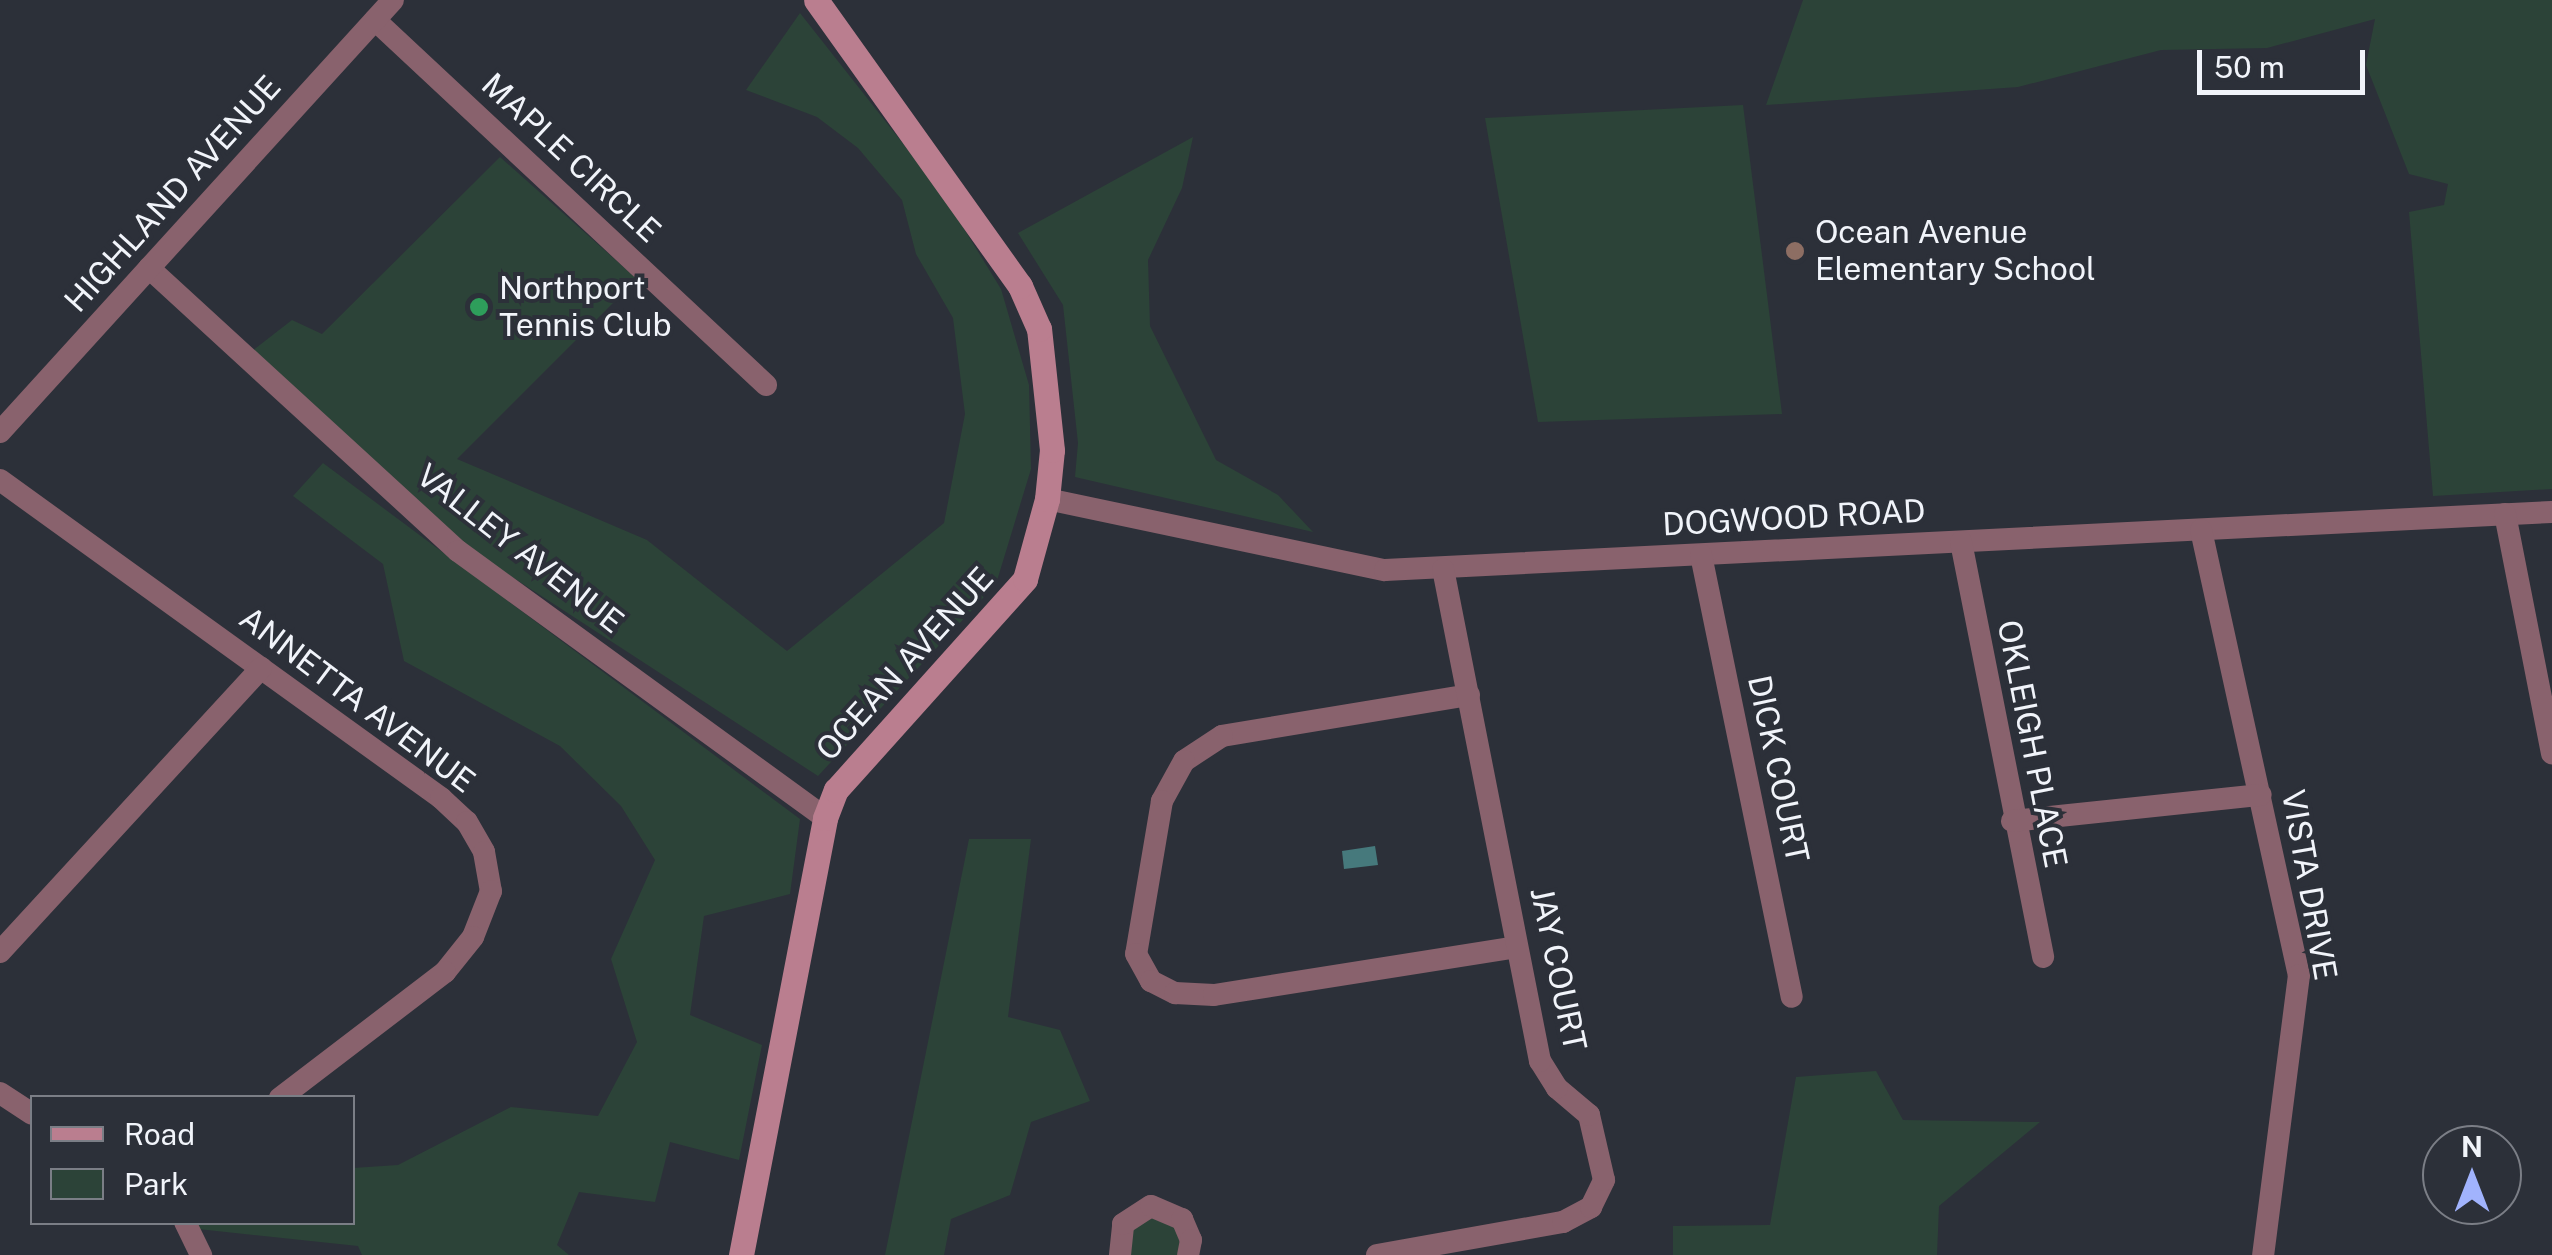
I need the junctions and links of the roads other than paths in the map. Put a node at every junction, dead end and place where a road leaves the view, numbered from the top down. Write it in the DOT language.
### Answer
graph roads {
  1 [pos="394,0"];
  2 [pos="816,0"];
  3 [pos="375,20"];
  4 [pos="149,268"];
  5 [pos="766,385"];
  6 [pos="0,432"];
  7 [pos="0,480"];
  8 [pos="1047,499"];
  9 [pos="2552,512"];
  10 [pos="2506,514"];
  11 [pos="2201,530"];
  12 [pos="1960,542"];
  13 [pos="1701,555"];
  14 [pos="1443,569"];
  15 [pos="261,668"];
  16 [pos="1469,695"];
  17 [pos="2552,754"];
  18 [pos="2261,795"];
  19 [pos="825,818"];
  20 [pos="2012,821"];
  21 [pos="1516,946"];
  22 [pos="0,952"];
  23 [pos="2043,957"];
  24 [pos="1792,997"];
  25 [pos="0,1093"];
  26 [pos="284,1095"];
  27 [pos="30,1113"];
  28 [pos="187,1225"];
  29 [pos="202,1255"];
  30 [pos="741,1255"];
  31 [pos="1120,1255"];
  32 [pos="1188,1255"];
  33 [pos="1377,1255"];
  34 [pos="2263,1255"];
  1 -- 3 [label="street, HIGHLAND AVENUE"];
  2 -- 8 [label="main road, OCEAN AVENUE"];
  3 -- 4 [label="street, HIGHLAND AVENUE"];
  3 -- 5 [label="street, MAPLE CIRCLE"];
  4 -- 6 [label="street, HIGHLAND AVENUE"];
  4 -- 19 [label="street, VALLEY AVENUE"];
  7 -- 15 [label="street, ANNETTA AVENUE"];
  8 -- 14 [label="street, DOGWOOD ROAD"];
  8 -- 19 [label="main road, OCEAN AVENUE"];
  9 -- 10 [label="street, DOGWOOD ROAD"];
  10 -- 11 [label="street, DOGWOOD ROAD"];
  10 -- 17 [label="street"];
  11 -- 12 [label="street, DOGWOOD ROAD"];
  11 -- 18 [label="street, VISTA DRIVE"];
  12 -- 13 [label="street, DOGWOOD ROAD"];
  12 -- 20 [label="street, OKLEIGH PLACE"];
  13 -- 14 [label="street, DOGWOOD ROAD"];
  13 -- 24 [label="street, DICK COURT"];
  14 -- 16 [label="street, JAY COURT"];
  15 -- 22 [label="street"];
  15 -- 26 [label="street, ANNETTA AVENUE"];
  16 -- 21 [label="street, JAY COURT"];
  16 -- 21 [label="street"];
  18 -- 20 [label="street"];
  18 -- 34 [label="street, VISTA DRIVE"];
  19 -- 30 [label="main road, OCEAN AVENUE"];
  20 -- 23 [label="street, OKLEIGH PLACE"];
  21 -- 33 [label="street, JAY COURT"];
  25 -- 27 [label="street"];
  28 -- 29 [label="street"];
  31 -- 32 [label="street"];
}
